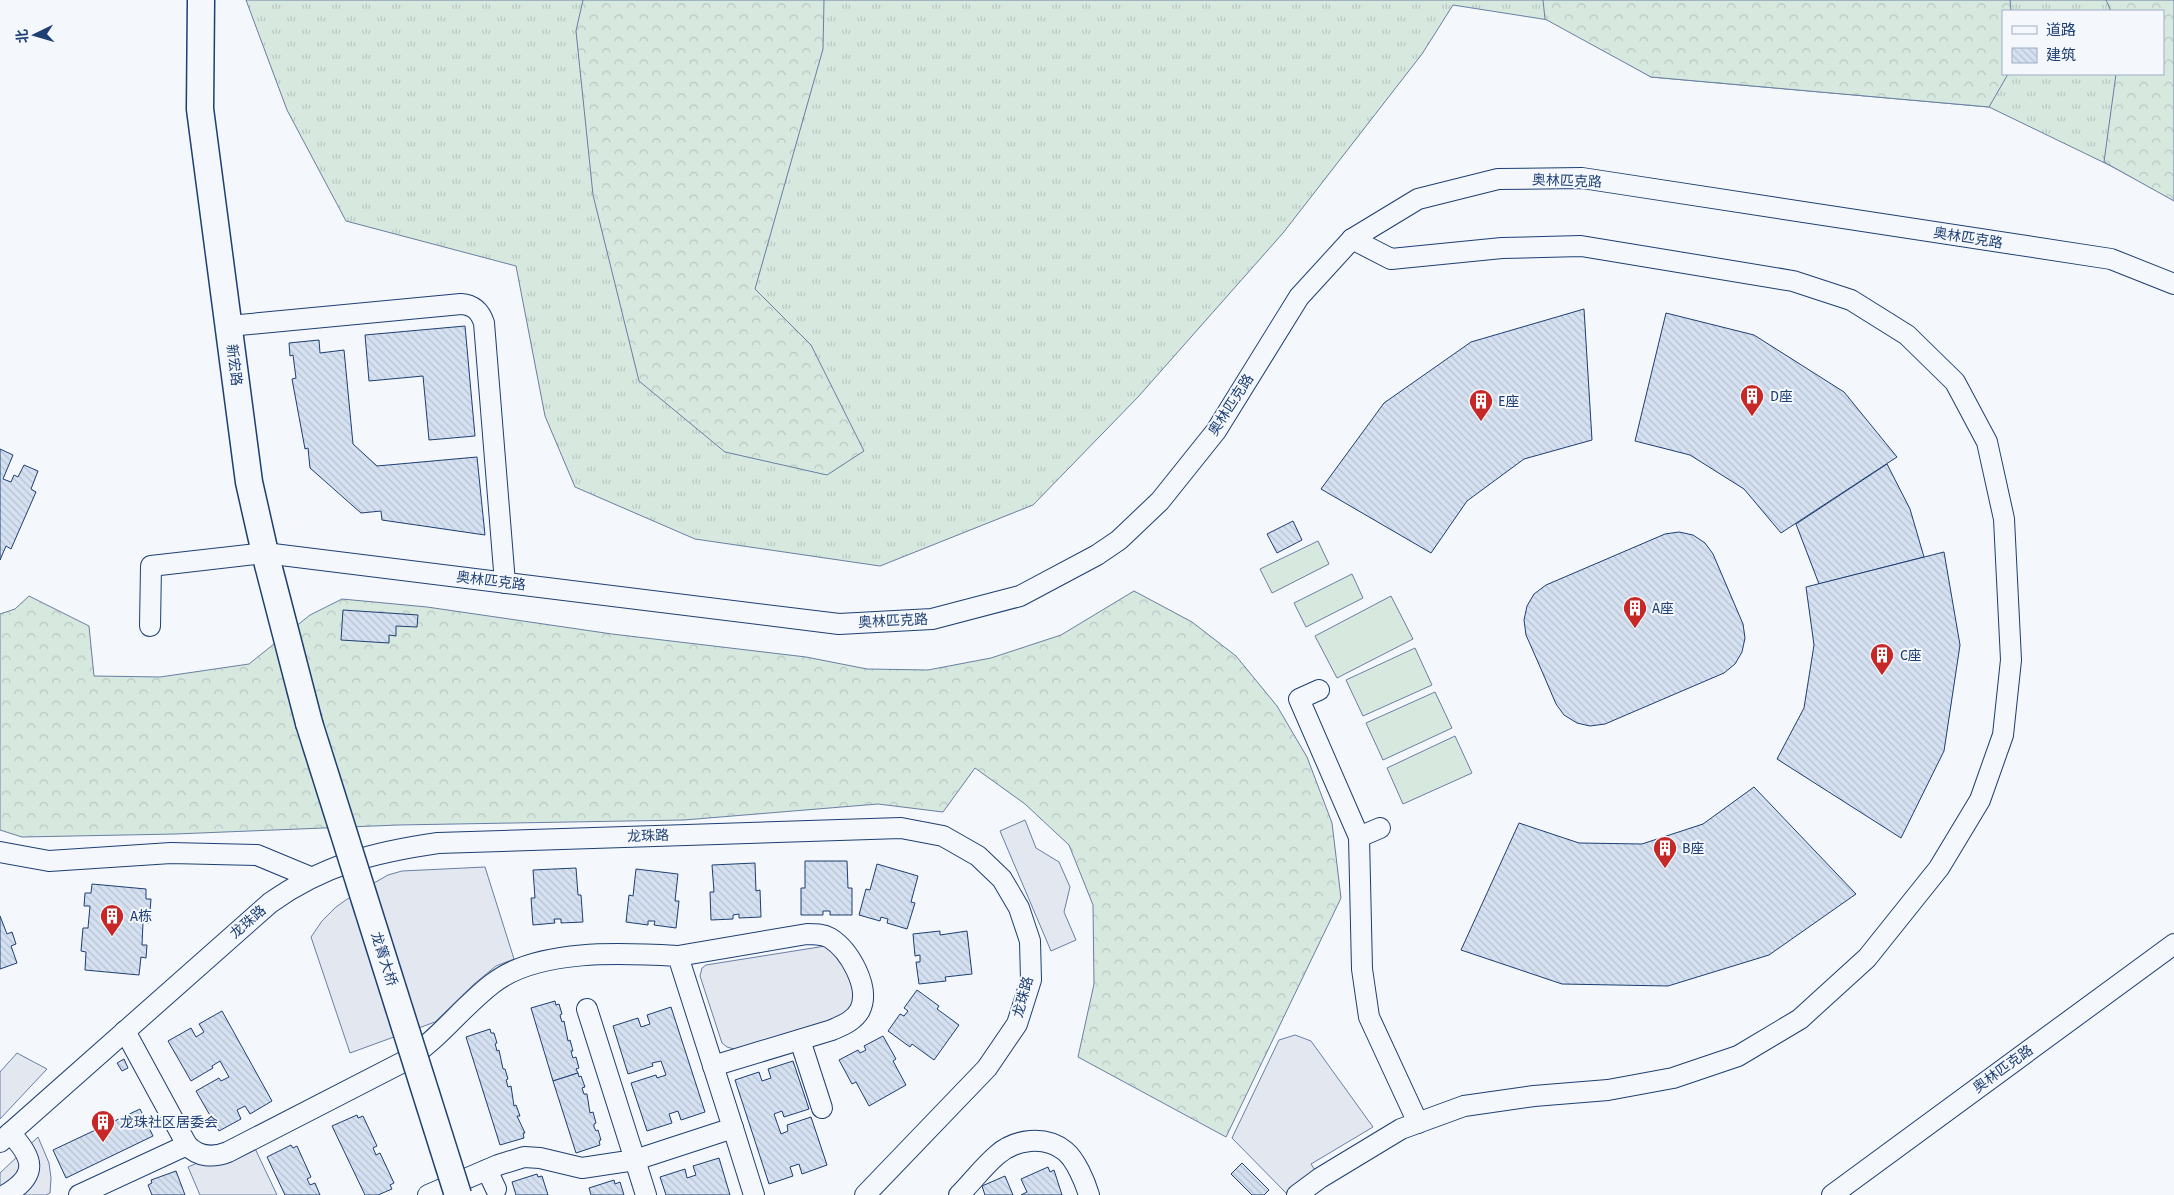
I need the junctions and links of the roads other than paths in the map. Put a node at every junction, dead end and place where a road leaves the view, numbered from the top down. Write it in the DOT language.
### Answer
graph roads {
  1 [pos="201,0"];
  2 [pos="1352,239"];
  3 [pos="2174,284"];
  4 [pos="229,326"];
  5 [pos="265,553"];
  6 [pos="506,583"];
  7 [pos="150,626"];
  8 [pos="1319,690"];
  9 [pos="309,723"];
  10 [pos="1380,828"];
  11 [pos="1360,837"];
  12 [pos="0,852"];
  13 [pos="310,877"];
  14 [pos="2174,944"];
  15 [pos="678,956"];
  16 [pos="587,1009"];
  17 [pos="125,1031"];
  18 [pos="800,1040"];
  19 [pos="713,1066"];
  20 [pos="822,1108"];
  21 [pos="1418,1123"];
  22 [pos="733,1128"];
  23 [pos="5,1137"];
  24 [pos="186,1145"];
  25 [pos="635,1160"];
  26 [pos="487,1170"];
  27 [pos="496,1189"];
  28 [pos="6,1195"];
  29 [pos="80,1195"];
  30 [pos="428,1195"];
  31 [pos="458,1195"];
  32 [pos="646,1195"];
  33 [pos="754,1195"];
  34 [pos="865,1195"];
  35 [pos="959,1195"];
  36 [pos="1089,1195"];
  37 [pos="1297,1195"];
  38 [pos="1832,1195"];
  1 -- 4 [label="main road, 新宏路"];
  2 -- 3 [label="street, 奥林匹克路"];
  2 -- 6 [label="street, 奥林匹克路"];
  2 -- 21 [label="street"];
  4 -- 5 [label="main road, 新宏路"];
  4 -- 6 [label="street"];
  5 -- 6 [label="street, 奥林匹克路"];
  5 -- 7 [label="street, 奥林匹克路"];
  5 -- 9 [label="main road, 新宏路"];
  8 -- 11 [label="street"];
  9 -- 31 [label="main road, 龙箐大桥, bridge"];
  10 -- 11 [label="street"];
  11 -- 21 [label="street"];
  12 -- 13 [label="street"];
  13 -- 17 [label="street, 龙珠路"];
  13 -- 34 [label="street, 龙珠路"];
  14 -- 38 [label="street, 奥林匹克路"];
  15 -- 18 [label="street"];
  15 -- 19 [label="street"];
  15 -- 24 [label="street"];
  16 -- 25 [label="street"];
  17 -- 23 [label="street, 龙珠路"];
  17 -- 24 [label="street"];
  18 -- 19 [label="street"];
  18 -- 20 [label="street"];
  19 -- 22 [label="street"];
  21 -- 37 [label="street"];
  22 -- 25 [label="street"];
  22 -- 33 [label="street"];
  23 -- 28 [label="street"];
  24 -- 29 [label="street"];
  25 -- 26 [label="street"];
  25 -- 32 [label="street"];
  26 -- 27 [label="street"];
  26 -- 30 [label="street"];
  35 -- 36 [label="street"];
}
